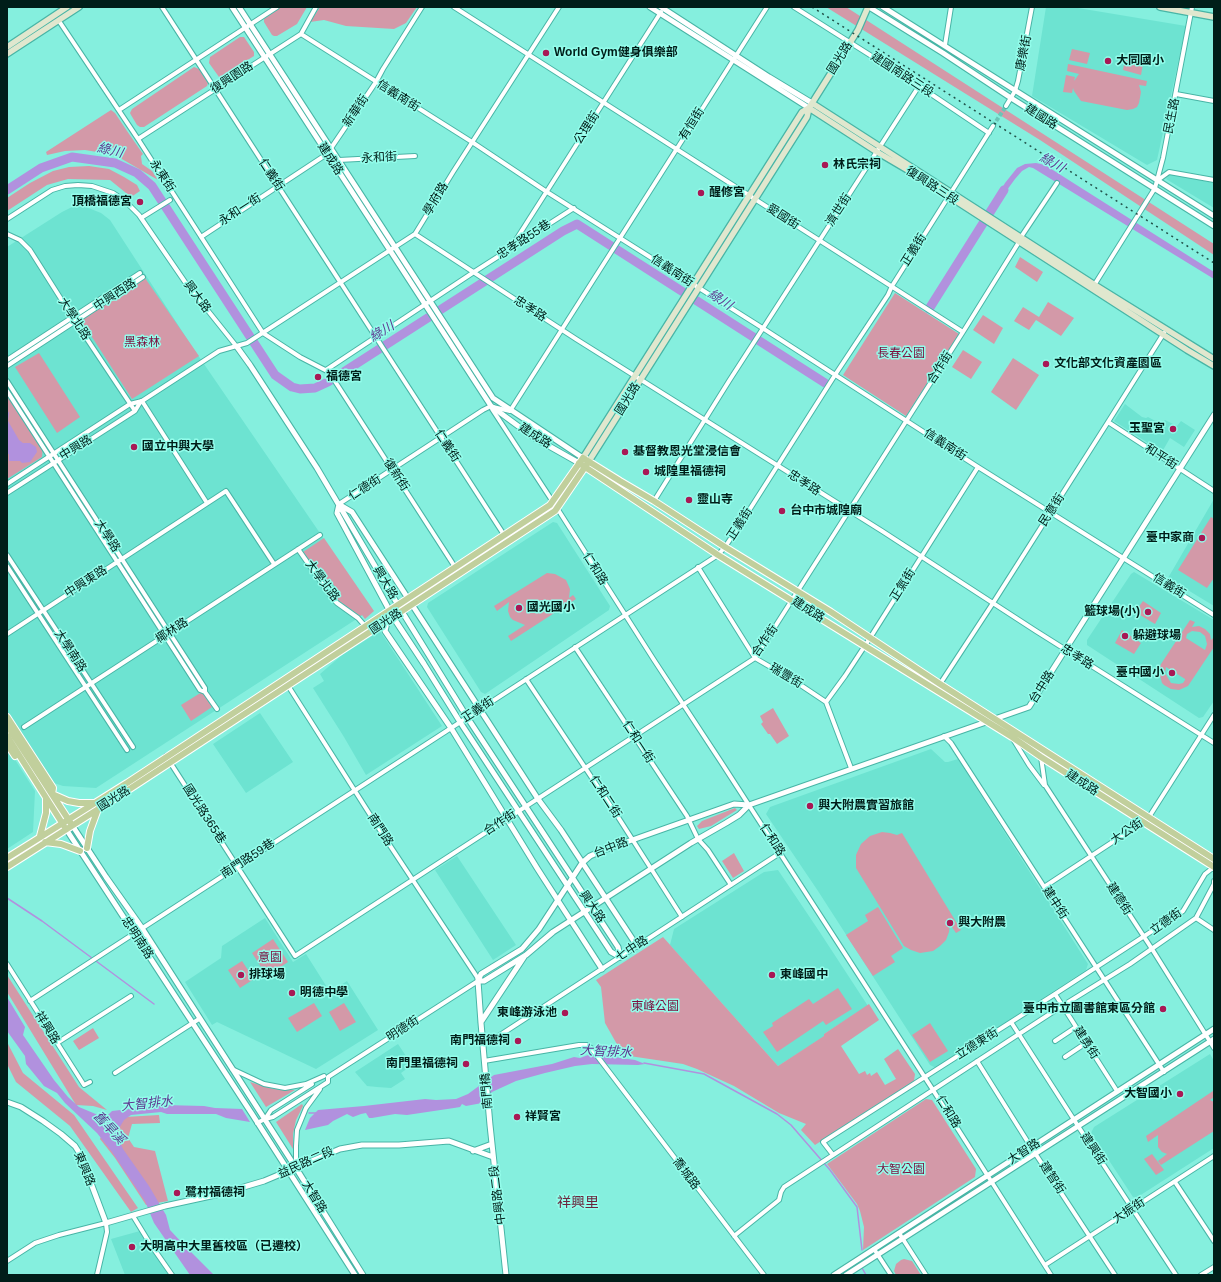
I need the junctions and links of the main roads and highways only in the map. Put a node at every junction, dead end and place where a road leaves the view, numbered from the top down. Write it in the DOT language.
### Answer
graph roads {
  1 [pos="67,7"];
  2 [pos="79,7"];
  3 [pos="869,7"];
  4 [pos="1160,7"];
  5 [pos="1192,10"];
  6 [pos="1214,17"];
  7 [pos="7,47"];
  8 [pos="7,54"];
  9 [pos="810,105"];
  10 [pos="1164,332"];
  11 [pos="1214,359"];
  12 [pos="1214,366"];
  13 [pos="586,459"];
  14 [pos="582,465"];
  15 [pos="7,716"];
  16 [pos="7,725"];
  17 [pos="7,736"];
  18 [pos="7,744"];
  19 [pos="52,794"];
  20 [pos="46,798"];
  21 [pos="94,803"];
  22 [pos="98,809"];
  23 [pos="68,819"];
  24 [pos="62,823"];
  25 [pos="72,825"];
  26 [pos="66,829"];
  27 [pos="40,836"];
  28 [pos="45,842"];
  29 [pos="87,848"];
  30 [pos="80,851"];
  31 [pos="7,858"];
  32 [pos="1214,859"];
  33 [pos="7,867"];
  34 [pos="1214,867"];
  1 -- 7 [label="main road"];
  2 -- 8 [label="main road"];
  3 -- 9 [label="main road, 國光路"];
  4 -- 5 [label="main road"];
  5 -- 6 [label="main road"];
  9 -- 10 [label="main road, 復興路三段"];
  9 -- 13 [label="main road, 國光路"];
  9 -- 13 [label="main road, 國光路"];
  10 -- 11 [label="main road, 復興路三段"];
  10 -- 12 [label="main road, 復興路三段"];
  13 -- 14 [label="main road, 國光路"];
  13 -- 32 [label="main road, 建成路"];
  14 -- 21 [label="main road, 國光路"];
  14 -- 22 [label="main road, 國光路"];
  14 -- 34 [label="main road, 建成路"];
  15 -- 19 [label="main road"];
  16 -- 19 [label="main road, 忠明南路"];
  17 -- 20 [label="main road, 忠明南路"];
  18 -- 20 [label="main road"];
  19 -- 21 [label="main road"];
  19 -- 23 [label="main road, 忠明南路"];
  20 -- 24 [label="main road, 忠明南路"];
  20 -- 27 [label="main road"];
  21 -- 23 [label="main road, 國光路"];
  22 -- 25 [label="main road, 國光路"];
  22 -- 29 [label="main road"];
  23 -- 24 [label="main road, 國光路"];
  23 -- 25 [label="main road, 忠明南路"];
  24 -- 26 [label="main road, 忠明南路"];
  24 -- 27 [label="main road, 國光路"];
  25 -- 26 [label="main road, 國光路"];
  26 -- 28 [label="main road, 國光路"];
  27 -- 31 [label="main road, 國光路"];
  28 -- 30 [label="main road"];
  28 -- 33 [label="main road, 國光路"];
}
